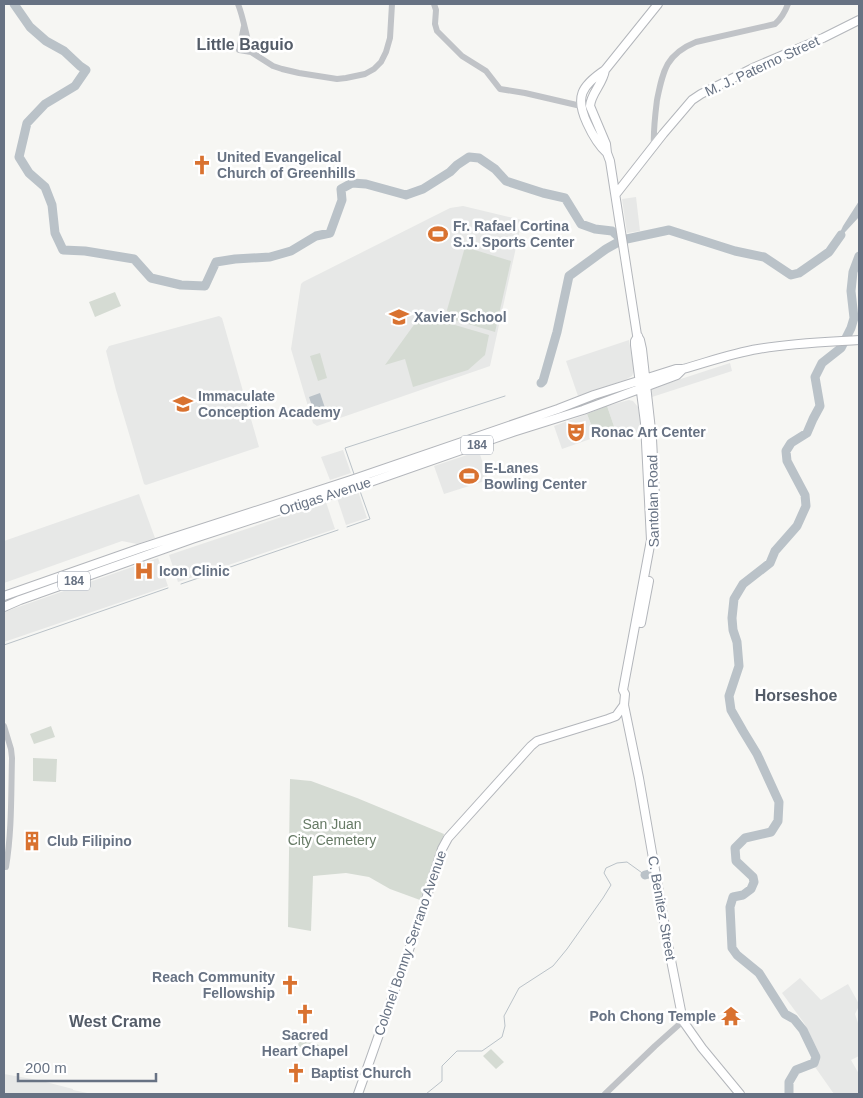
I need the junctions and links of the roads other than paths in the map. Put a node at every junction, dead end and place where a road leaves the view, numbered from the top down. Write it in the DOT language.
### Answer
graph roads {
  1 [pos="238,4"];
  2 [pos="392,4"];
  3 [pos="434,4"];
  4 [pos="658,4"];
  5 [pos="788,4"];
  6 [pos="859,20"];
  7 [pos="244,26"];
  8 [pos="251,52"];
  9 [pos="605,70"];
  10 [pos="580,106"];
  11 [pos="654,147"];
  12 [pos="607,153"];
  13 [pos="616,194"];
  14 [pos="859,340"];
  15 [pos="643,383"];
  16 [pos="622,395"];
  17 [pos="643,406"];
  18 [pos="358,482"];
  19 [pos="4,596"];
  20 [pos="4,607"];
  21 [pos="625,694"];
  22 [pos="624,705"];
  23 [pos="608,719"];
  24 [pos="4,726"];
  25 [pos="629,727"];
  26 [pos="5,867"];
  27 [pos="683,1021"];
  28 [pos="358,1094"];
  29 [pos="605,1094"];
  30 [pos="740,1094"];
  1 -- 7 [label="street"];
  2 -- 8 [label="street"];
  3 -- 10 [label="street"];
  4 -- 9 [label="main road, Santolan Road"];
  5 -- 11 [label="street"];
  6 -- 11 [label="main road, M. J. Paterno Street"];
  7 -- 8 [label="street"];
  7 -- 8 [label="street"];
  9 -- 10 [label="main road, Santolan Road"];
  9 -- 12 [label="main road, Santolan Road"];
  10 -- 12 [label="main road, Santolan Road"];
  11 -- 13 [label="main road, M. J. Paterno Street"];
  12 -- 13 [label="main road, Santolan Road"];
  13 -- 15 [label="main road, Santolan Road"];
  14 -- 15 [label="main road, 184"];
  15 -- 16 [label="main road, Ortigas Avenue / 184"];
  15 -- 17 [label="main road, Santolan Road"];
  15 -- 18 [label="main road, Ortigas Avenue / 184"];
  15 -- 21 [label="main road, Santolan Road"];
  16 -- 17 [label="main road"];
  16 -- 18 [label="main road, Ortigas Avenue / 184"];
  17 -- 21 [label="main road, Santolan Road"];
  18 -- 19 [label="main road, Ortigas Avenue / 184"];
  18 -- 20 [label="main road, Ortigas Avenue / 184"];
  21 -- 22 [label="main road, Santolan Road"];
  22 -- 23 [label="main road, Colonel Bonny Serrano Avenue"];
  22 -- 25 [label="main road, C. Benitez Street"];
  23 -- 25 [label="main road"];
  23 -- 28 [label="main road, Colonel Bonny Serrano Avenue"];
  24 -- 26 [label="street"];
  25 -- 27 [label="main road, C. Benitez Street"];
  27 -- 29 [label="street"];
  27 -- 30 [label="main road, C. Benitez Street"];
}
